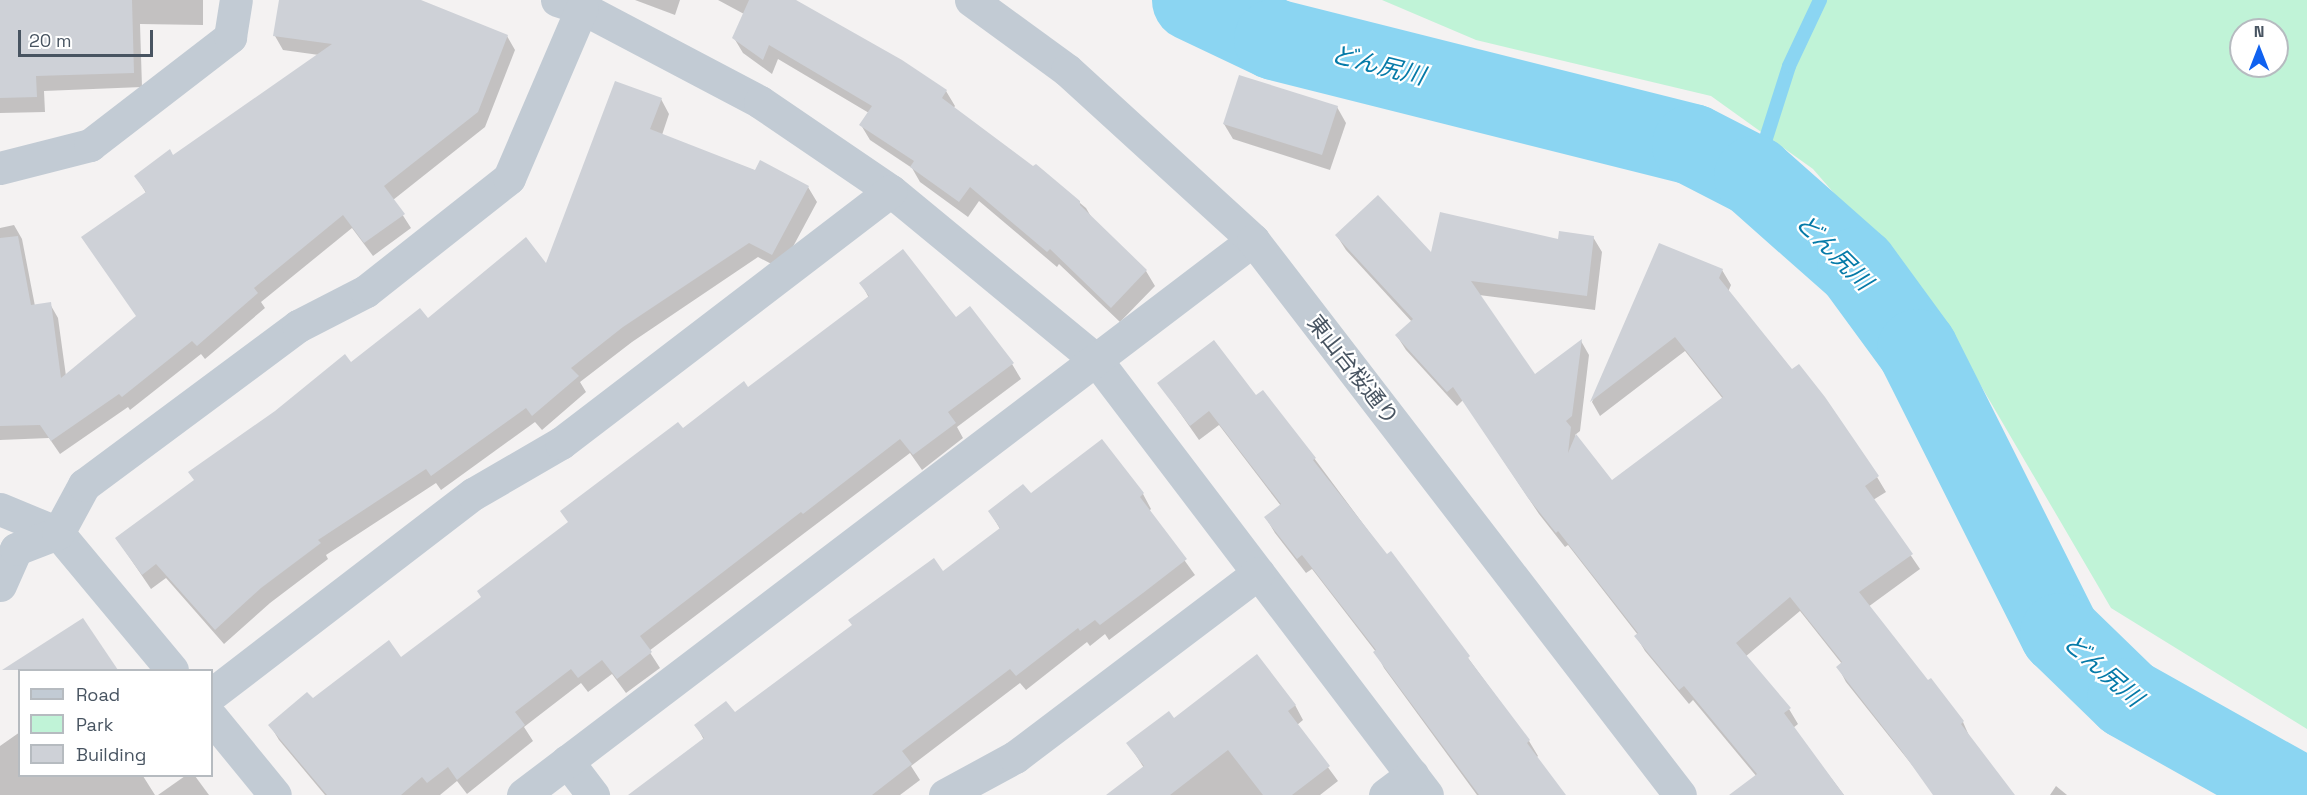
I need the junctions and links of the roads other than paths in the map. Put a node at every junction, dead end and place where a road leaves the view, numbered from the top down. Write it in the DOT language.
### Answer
graph roads {
  1 [pos="236,0"];
  2 [pos="971,0"];
  3 [pos="570,4"];
  4 [pos="0,168"];
  5 [pos="891,191"];
  6 [pos="1253,240"];
  7 [pos="1097,361"];
  8 [pos="0,509"];
  9 [pos="58,533"];
  10 [pos="1258,573"];
  11 [pos="0,585"];
  12 [pos="171,669"];
  13 [pos="213,693"];
  14 [pos="213,719"];
  15 [pos="567,760"];
  16 [pos="1419,785"];
  17 [pos="275,795"];
  18 [pos="524,795"];
  19 [pos="593,795"];
  20 [pos="945,795"];
  21 [pos="1385,795"];
  22 [pos="1680,795"];
  1 -- 4 [label="street"];
  2 -- 6 [label="street, 東山台桜通り"];
  3 -- 5 [label="street"];
  3 -- 9 [label="street"];
  5 -- 7 [label="street"];
  5 -- 13 [label="street"];
  6 -- 7 [label="street"];
  6 -- 22 [label="street, 東山台桜通り"];
  7 -- 10 [label="street"];
  7 -- 15 [label="street"];
  8 -- 9 [label="street"];
  9 -- 11 [label="street"];
  9 -- 12 [label="street"];
  10 -- 16 [label="street"];
  10 -- 20 [label="street"];
  14 -- 17 [label="street"];
  15 -- 18 [label="street"];
  15 -- 19 [label="street"];
  16 -- 21 [label="street"];
}
